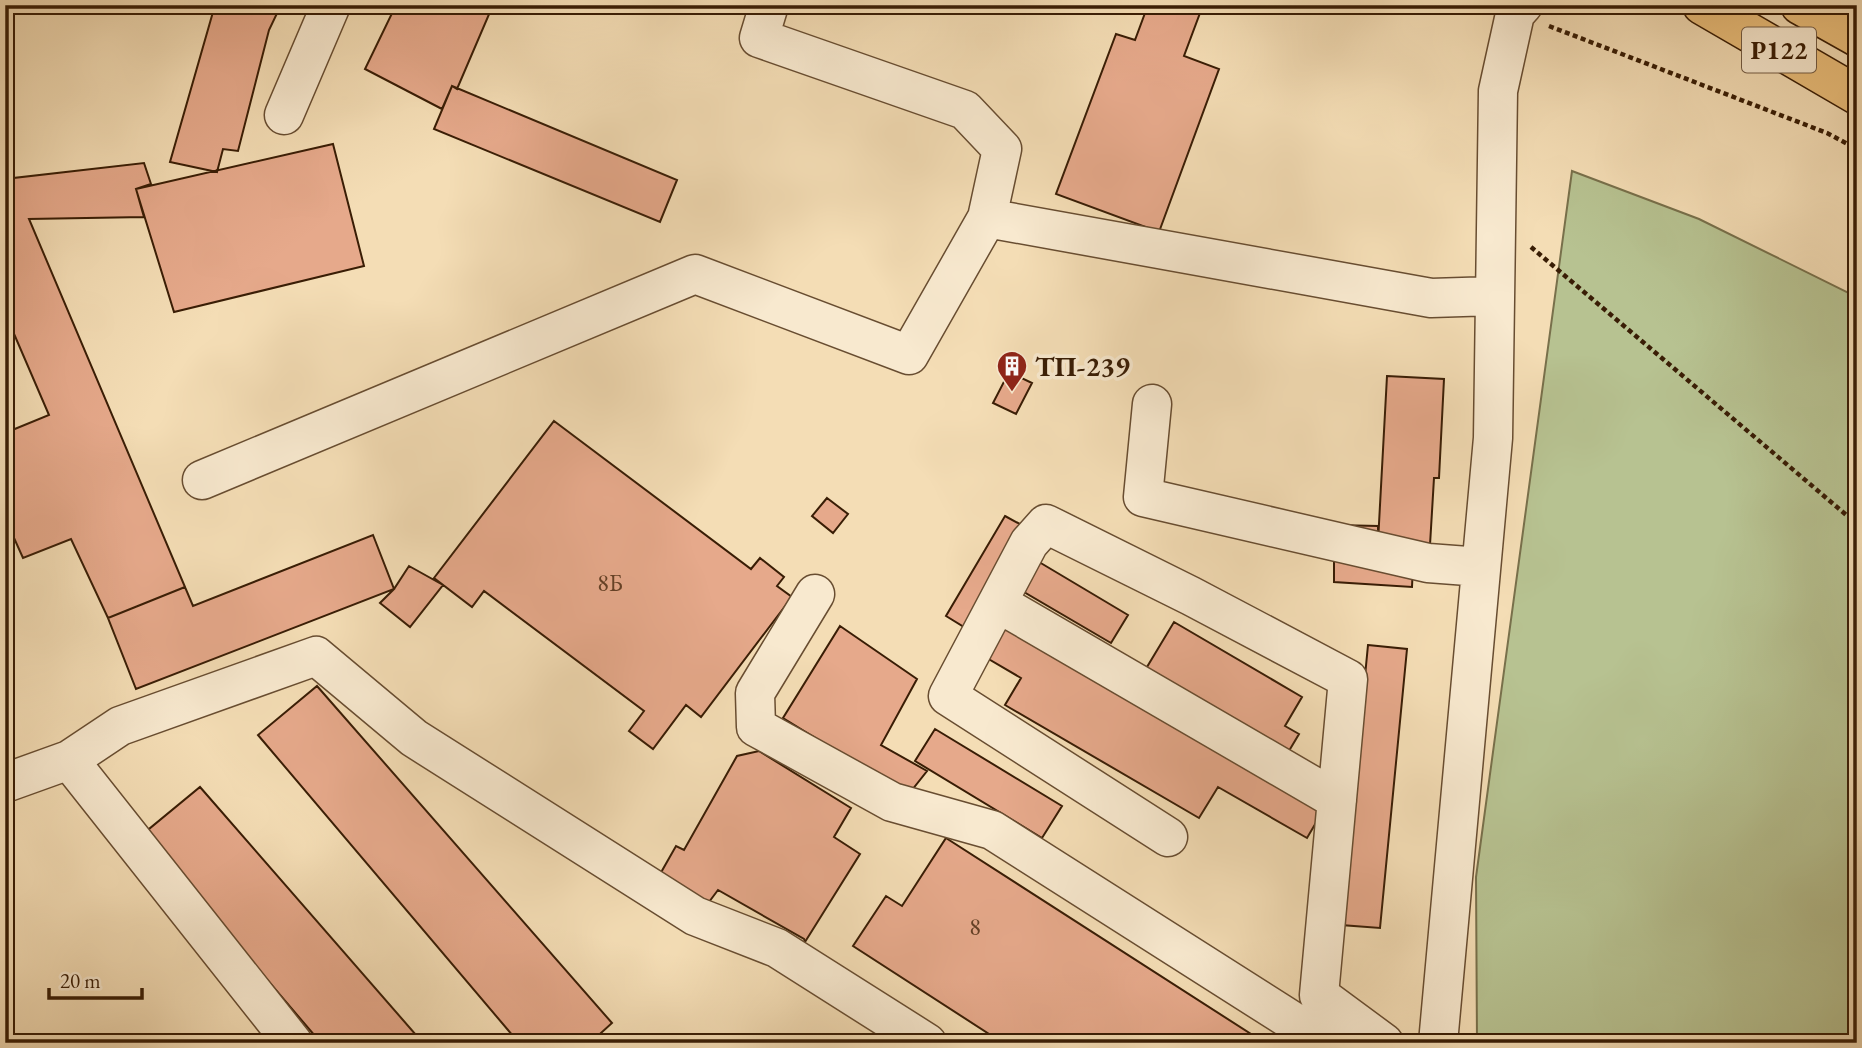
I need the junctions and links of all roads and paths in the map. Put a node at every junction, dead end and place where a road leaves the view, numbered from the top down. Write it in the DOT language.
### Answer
graph roads {
  1 [pos="331,5"];
  2 [pos="769,5"];
  3 [pos="1702,5"];
  4 [pos="1800,5"];
  5 [pos="1519,10"];
  6 [pos="1857,37"];
  7 [pos="1857,95"];
  8 [pos="284,115"];
  9 [pos="1857,149"];
  10 [pos="1496,217"];
  11 [pos="987,218"];
  12 [pos="1494,296"];
  13 [pos="1152,404"];
  14 [pos="202,480"];
  15 [pos="1857,524"];
  16 [pos="1481,567"];
  17 [pos="815,594"];
  18 [pos="998,603"];
  19 [pos="69,760"];
  20 [pos="5,783"];
  21 [pos="1337,800"];
  22 [pos="1168,837"];
  23 [pos="900,1036"];
  24 [pos="293,1043"];
  25 [pos="1327,1043"];
  26 [pos="1384,1043"];
  27 [pos="1438,1043"];
  1 -- 8 [label="lane"];
  2 -- 11 [label="lane"];
  3 -- 7 [label="main road, Р122"];
  4 -- 6 [label="main road, Р122"];
  5 -- 9 [label="path"];
  5 -- 10 [label="lane"];
  10 -- 12 [label="lane"];
  10 -- 15 [label="path"];
  11 -- 12 [label="lane"];
  11 -- 14 [label="lane"];
  12 -- 16 [label="lane"];
  13 -- 16 [label="lane"];
  16 -- 27 [label="lane"];
  17 -- 25 [label="lane"];
  18 -- 21 [label="lane"];
  18 -- 21 [label="lane"];
  18 -- 22 [label="lane"];
  19 -- 20 [label="lane"];
  19 -- 23 [label="lane"];
  19 -- 24 [label="lane"];
  21 -- 26 [label="lane"];
}
